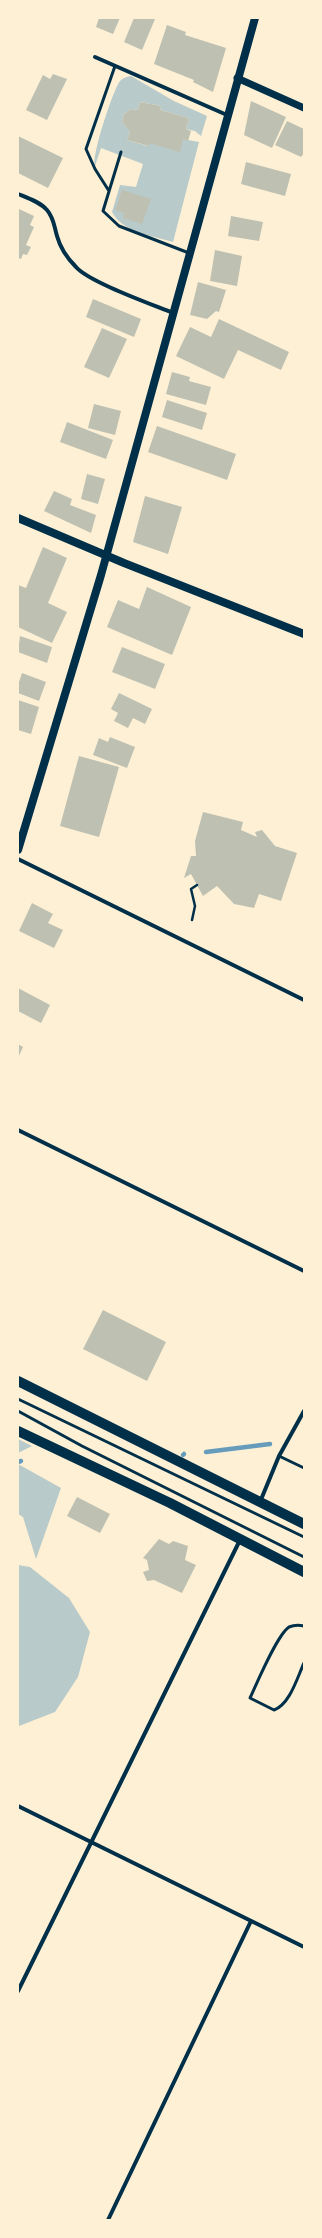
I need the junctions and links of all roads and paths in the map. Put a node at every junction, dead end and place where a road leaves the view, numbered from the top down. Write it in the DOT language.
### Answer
graph roads {
  1 [pos="255,18"];
  2 [pos="95,58"];
  3 [pos="115,66"];
  4 [pos="237,78"];
  5 [pos="304,108"];
  6 [pos="227,115"];
  7 [pos="121,152"];
  8 [pos="109,191"];
  9 [pos="18,194"];
  10 [pos="189,253"];
  11 [pos="173,313"];
  12 [pos="18,518"];
  13 [pos="106,556"];
  14 [pos="304,634"];
  15 [pos="18,850"];
  16 [pos="18,859"];
  17 [pos="197,885"];
  18 [pos="192,920"];
  19 [pos="304,1000"];
  20 [pos="18,1130"];
  21 [pos="304,1271"];
  22 [pos="18,1380"];
  23 [pos="18,1399"];
  24 [pos="18,1411"];
  25 [pos="304,1411"];
  26 [pos="18,1431"];
  27 [pos="279,1456"];
  28 [pos="304,1468"];
  29 [pos="260,1502"];
  30 [pos="304,1524"];
  31 [pos="304,1537"];
  32 [pos="240,1540"];
  33 [pos="304,1557"];
  34 [pos="304,1572"];
  35 [pos="304,1626"];
  36 [pos="304,1663"];
  37 [pos="18,1806"];
  38 [pos="91,1842"];
  39 [pos="251,1921"];
  40 [pos="304,1947"];
  41 [pos="18,1992"];
  42 [pos="108,2220"];
  1 -- 4 [label="main road"];
  2 -- 3 [label="street"];
  3 -- 6 [label="street"];
  3 -- 8 [label="lane"];
  4 -- 5 [label="street"];
  4 -- 6 [label="main road"];
  6 -- 10 [label="main road"];
  7 -- 8 [label="lane"];
  8 -- 10 [label="lane"];
  9 -- 11 [label="street"];
  10 -- 11 [label="main road"];
  11 -- 13 [label="main road"];
  12 -- 13 [label="main road"];
  13 -- 14 [label="main road"];
  13 -- 15 [label="main road"];
  16 -- 19 [label="street"];
  17 -- 18 [label="path"];
  20 -- 21 [label="street"];
  22 -- 29 [label="main road"];
  23 -- 31 [label="lane"];
  24 -- 33 [label="lane"];
  25 -- 27 [label="street"];
  26 -- 32 [label="main road"];
  27 -- 28 [label="lane"];
  27 -- 29 [label="street"];
  29 -- 30 [label="main road"];
  32 -- 34 [label="main road"];
  32 -- 38 [label="street"];
  35 -- 36 [label="lane"];
  37 -- 38 [label="street"];
  38 -- 39 [label="street"];
  38 -- 41 [label="street"];
  39 -- 40 [label="street"];
  39 -- 42 [label="street"];
}
